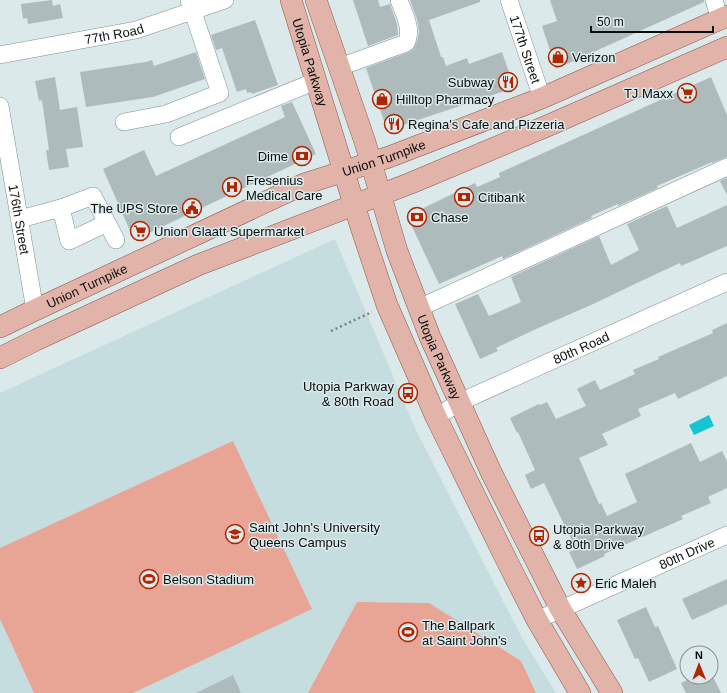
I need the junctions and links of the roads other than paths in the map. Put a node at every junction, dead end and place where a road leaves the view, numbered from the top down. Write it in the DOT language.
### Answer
graph roads {
  1 [pos="226,0"];
  2 [pos="291,0"];
  3 [pos="316,0"];
  4 [pos="399,0"];
  5 [pos="509,0"];
  6 [pos="191,6"];
  7 [pos="720,12"];
  8 [pos="727,47"];
  9 [pos="0,54"];
  10 [pos="340,67"];
  11 [pos="316,81"];
  12 [pos="542,98"];
  13 [pos="0,106"];
  14 [pos="124,122"];
  15 [pos="179,137"];
  16 [pos="371,163"];
  17 [pos="727,167"];
  18 [pos="344,171"];
  19 [pos="380,194"];
  20 [pos="354,205"];
  21 [pos="61,208"];
  22 [pos="20,219"];
  23 [pos="107,224"];
  24 [pos="116,240"];
  25 [pos="727,282"];
  26 [pos="419,308"];
  27 [pos="35,310"];
  28 [pos="0,327"];
  29 [pos="0,358"];
  30 [pos="460,402"];
  31 [pos="436,417"];
  32 [pos="727,534"];
  33 [pos="561,610"];
  34 [pos="538,620"];
  35 [pos="580,693"];
  36 [pos="612,693"];
  1 -- 6 [label="street, 77th Road"];
  2 -- 11 [label="main road, Utopia Parkway"];
  3 -- 10 [label="main road, Utopia Parkway"];
  4 -- 10 [label="street"];
  5 -- 12 [label="street, 177th Street"];
  6 -- 9 [label="street, 77th Road"];
  6 -- 14 [label="street"];
  7 -- 12 [label="main road, Union Turnpike"];
  8 -- 19 [label="main road"];
  10 -- 16 [label="main road, Utopia Parkway"];
  11 -- 15 [label="street"];
  11 -- 18 [label="main road, Utopia Parkway"];
  12 -- 16 [label="main road, Union Turnpike"];
  13 -- 22 [label="street, 176th Street"];
  16 -- 18 [label="main road, Union Turnpike"];
  16 -- 19 [label="main road, Utopia Parkway"];
  17 -- 26 [label="street"];
  18 -- 20 [label="main road, Utopia Parkway"];
  18 -- 27 [label="main road, Union Turnpike"];
  19 -- 20 [label="main road"];
  19 -- 26 [label="main road, Utopia Parkway"];
  20 -- 29 [label="main road"];
  20 -- 31 [label="main road, Utopia Parkway"];
  21 -- 22 [label="street"];
  21 -- 23 [label="street"];
  21 -- 23 [label="street"];
  22 -- 27 [label="street, 176th Street"];
  23 -- 24 [label="street"];
  25 -- 30 [label="street, 80th Road"];
  26 -- 30 [label="main road, Utopia Parkway"];
  27 -- 28 [label="main road, Union Turnpike"];
  30 -- 31 [label="street, 80th Road"];
  30 -- 33 [label="main road, Utopia Parkway"];
  31 -- 34 [label="main road, Utopia Parkway"];
  32 -- 33 [label="street, 80th Drive"];
  33 -- 34 [label="street, 80th Drive"];
  33 -- 36 [label="main road, Utopia Parkway"];
  34 -- 35 [label="main road, Utopia Parkway"];
}
